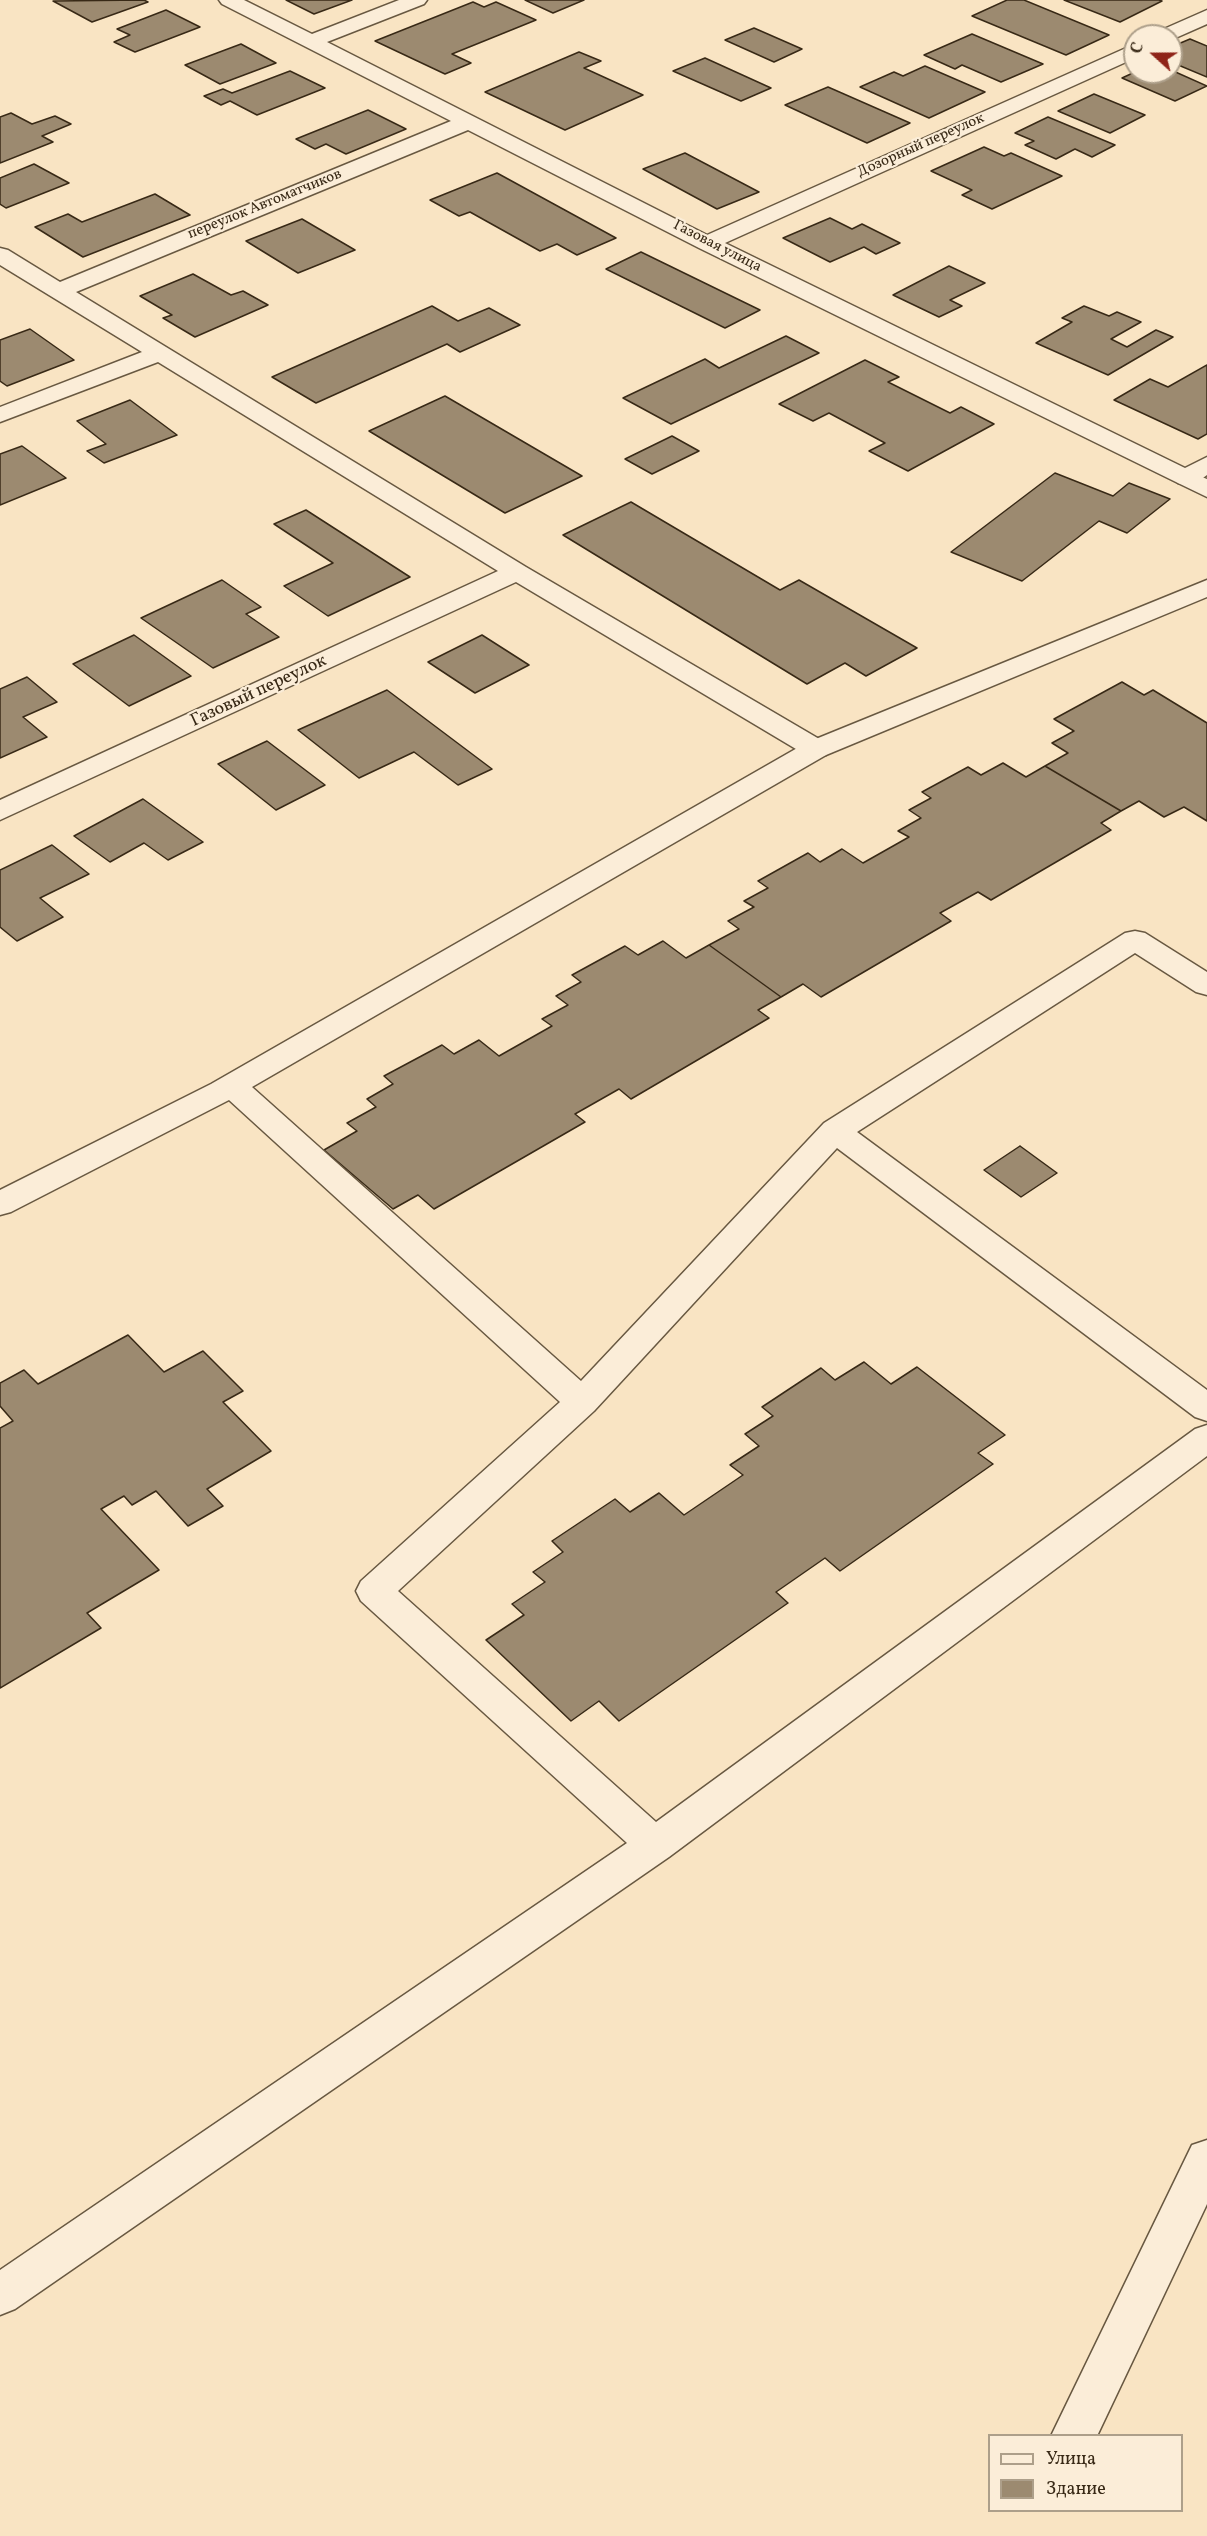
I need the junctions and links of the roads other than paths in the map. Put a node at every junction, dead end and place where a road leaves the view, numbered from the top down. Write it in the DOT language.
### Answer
graph roads {
  1 [pos="230,0"];
  2 [pos="417,0"];
  3 [pos="1207,16"];
  4 [pos="1183,27"];
  5 [pos="312,41"];
  6 [pos="1123,55"];
  7 [pos="470,120"];
  8 [pos="707,243"];
  9 [pos="0,255"];
  10 [pos="60,290"];
  11 [pos="158,354"];
  12 [pos="0,415"];
  13 [pos="1200,477"];
  14 [pos="517,572"];
  15 [pos="1207,588"];
  16 [pos="816,749"];
  17 [pos="0,812"];
  18 [pos="1207,985"];
  19 [pos="231,1086"];
  20 [pos="835,1131"];
  21 [pos="0,1204"];
  22 [pos="582,1402"];
  23 [pos="1207,1408"];
  24 [pos="1207,1438"];
  25 [pos="655,1845"];
  26 [pos="1207,2159"];
  27 [pos="1,2293"];
  28 [pos="1074,2434"];
  1 -- 5 [label="street, Газовая улица"];
  2 -- 5 [label="street"];
  3 -- 4 [label="street"];
  5 -- 7 [label="street, Газовая улица"];
  6 -- 8 [label="street, Дозорный переулок"];
  7 -- 8 [label="street, Газовая улица"];
  7 -- 10 [label="street, переулок Автоматчиков"];
  8 -- 13 [label="street, Газовая улица"];
  9 -- 10 [label="street"];
  10 -- 11 [label="street"];
  11 -- 12 [label="street"];
  11 -- 14 [label="street"];
  14 -- 16 [label="street"];
  14 -- 17 [label="street, Газовый переулок"];
  15 -- 16 [label="street"];
  16 -- 19 [label="street"];
  18 -- 20 [label="street"];
  19 -- 21 [label="street"];
  19 -- 22 [label="street"];
  20 -- 22 [label="street"];
  20 -- 23 [label="street"];
  22 -- 25 [label="street"];
  24 -- 25 [label="street"];
  25 -- 27 [label="street"];
  26 -- 28 [label="street"];
}
